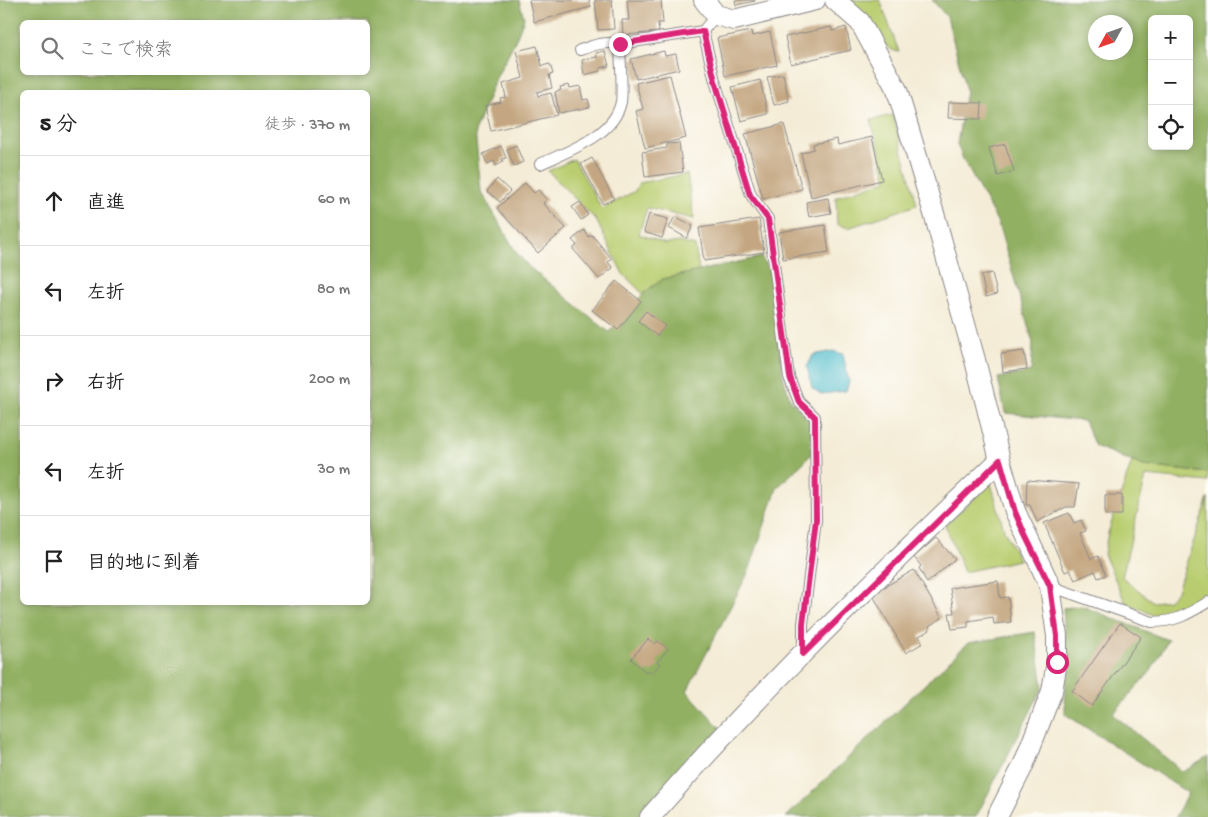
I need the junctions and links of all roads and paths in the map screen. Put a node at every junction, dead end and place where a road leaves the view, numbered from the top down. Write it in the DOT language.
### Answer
graph roads {
  1 [pos="815,0"];
  2 [pos="835,0"];
  3 [pos="710,8"];
  4 [pos="703,31"];
  5 [pos="620,44"];
  6 [pos="580,50"];
  7 [pos="540,164"];
  8 [pos="1000,460"];
  9 [pos="1050,586"];
  10 [pos="1208,602"];
  11 [pos="803,654"];
  12 [pos="650,817"];
  13 [pos="997,817"];
  1 -- 3 [label="street"];
  2 -- 8 [label="street"];
  3 -- 4 [label="lane"];
  4 -- 5 [label="lane"];
  4 -- 11 [label="lane"];
  5 -- 6 [label="lane"];
  5 -- 7 [label="lane"];
  8 -- 9 [label="street"];
  8 -- 11 [label="street"];
  9 -- 10 [label="lane"];
  9 -- 13 [label="street"];
  11 -- 12 [label="street"];
}
